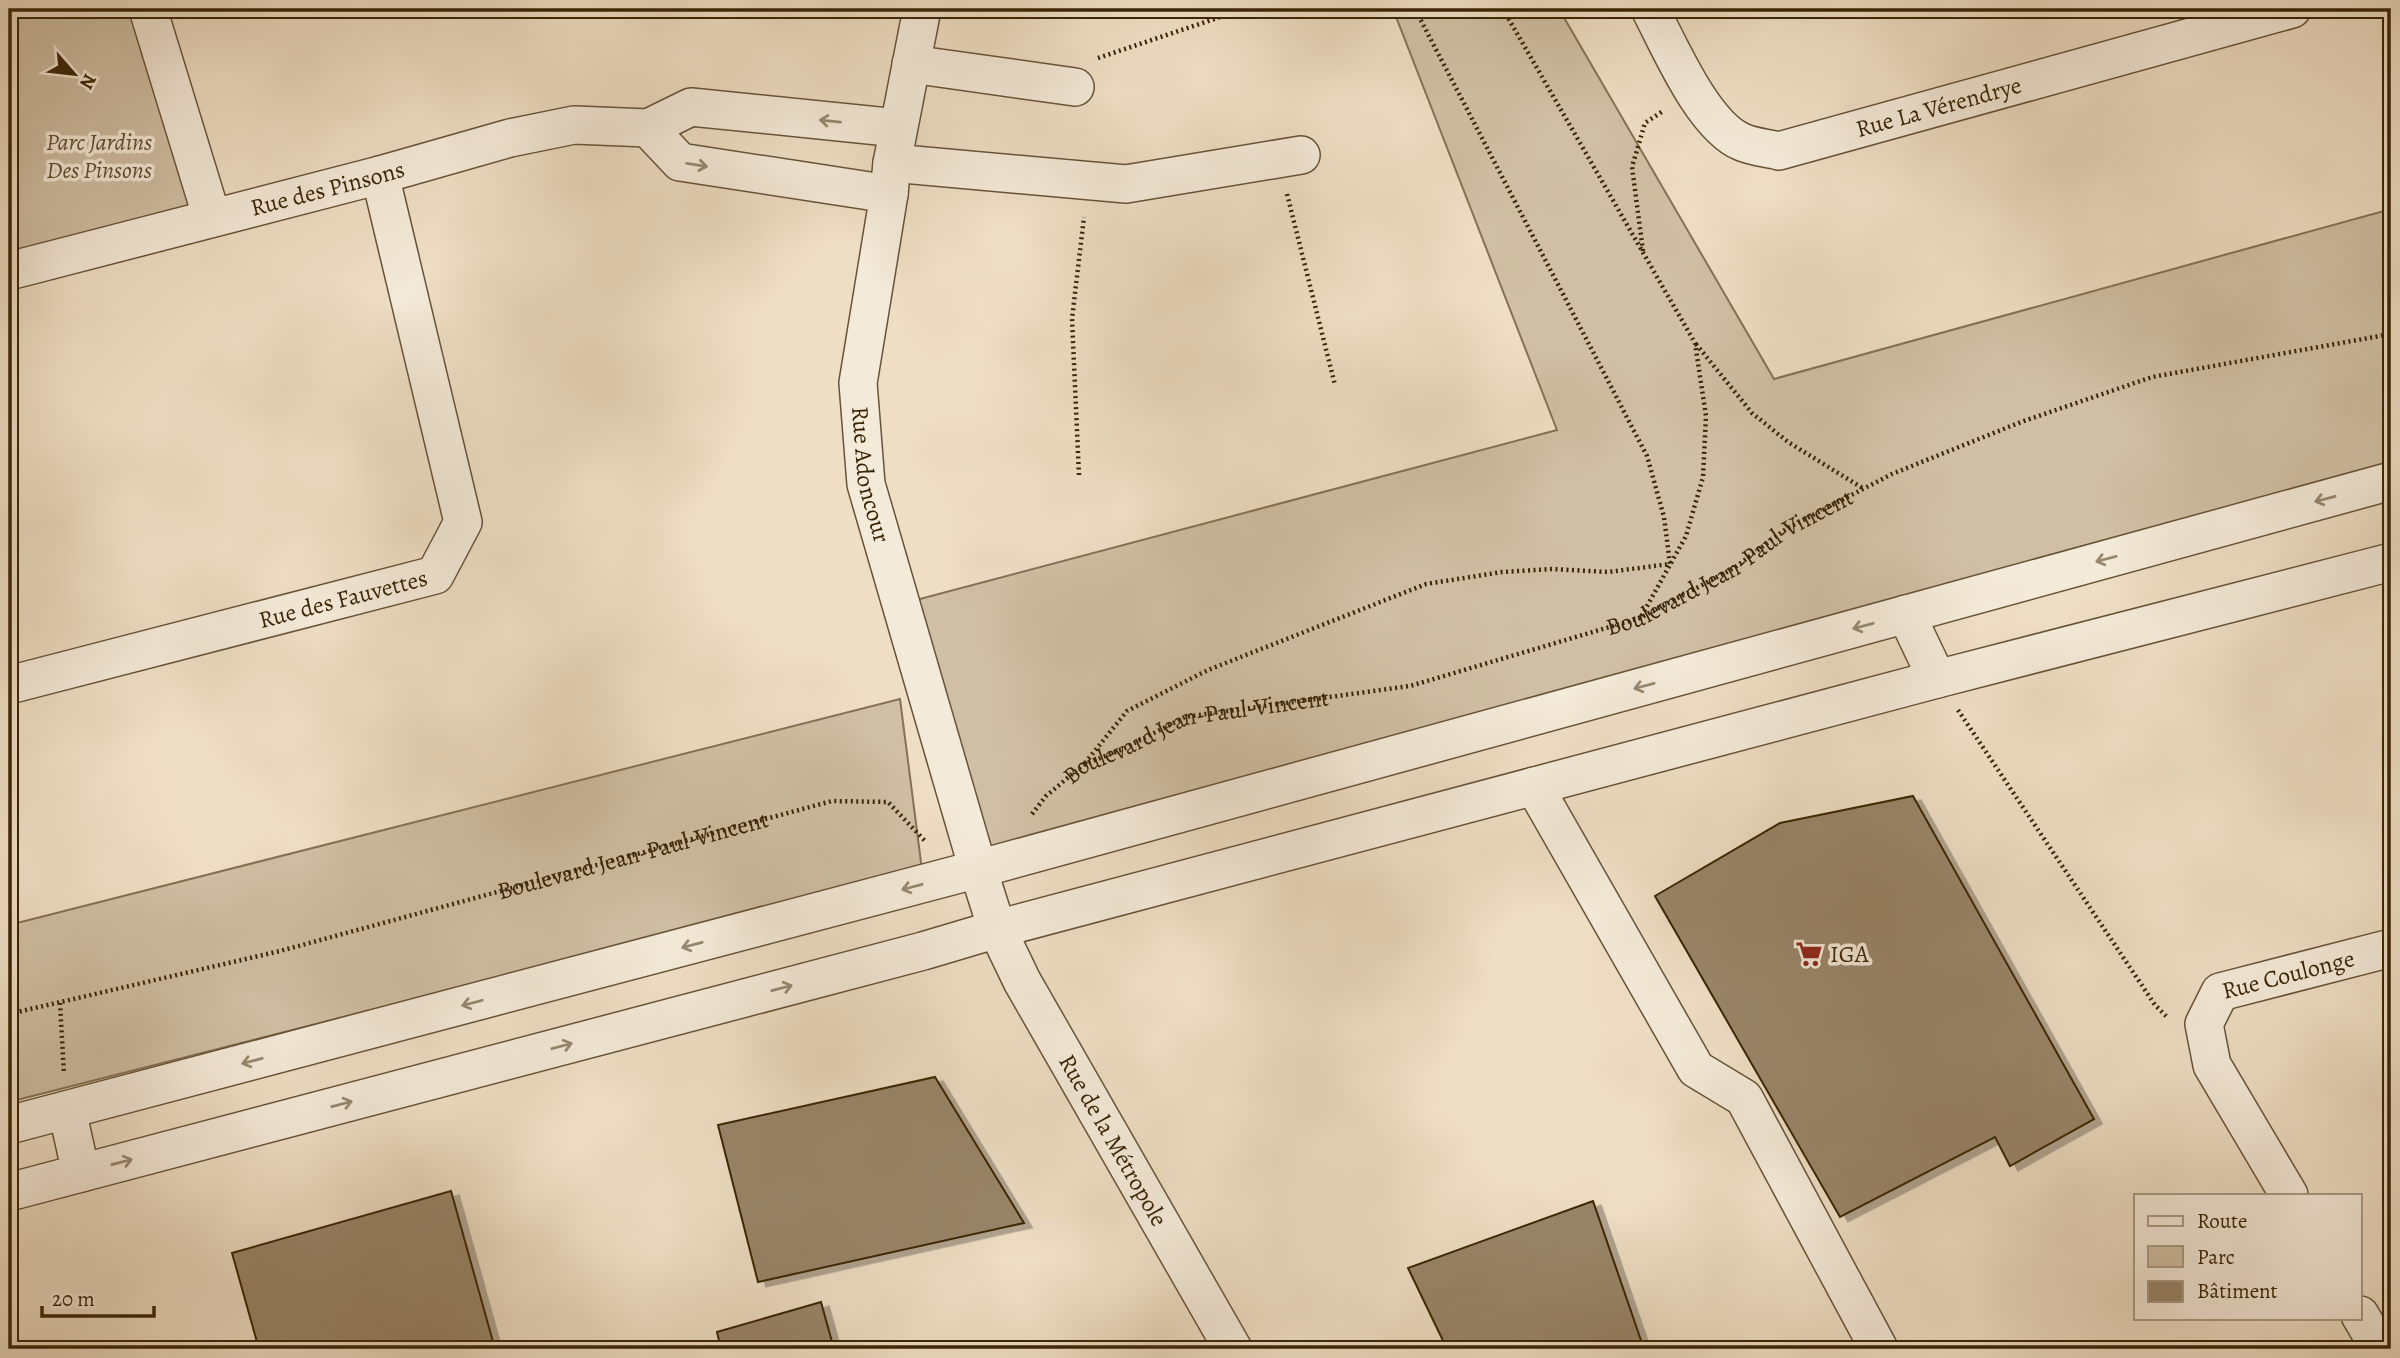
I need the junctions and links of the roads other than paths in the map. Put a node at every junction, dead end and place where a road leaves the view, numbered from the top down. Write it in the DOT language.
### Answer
graph roads {
  1 [pos="148,9"];
  2 [pos="922,9"];
  3 [pos="1650,9"];
  4 [pos="2292,9"];
  5 [pos="911,64"];
  6 [pos="1063,85"];
  7 [pos="648,128"];
  8 [pos="1290,157"];
  9 [pos="893,162"];
  10 [pos="380,175"];
  11 [pos="212,218"];
  12 [pos="9,271"];
  13 [pos="2391,481"];
  14 [pos="2391,562"];
  15 [pos="1906,614"];
  16 [pos="1937,679"];
  17 [pos="9,685"];
  18 [pos="1534,786"];
  19 [pos="976,863"];
  20 [pos="997,929"];
  21 [pos="2391,948"];
  22 [pos="67,1110"];
  23 [pos="9,1125"];
  24 [pos="81,1173"];
  25 [pos="9,1192"];
  26 [pos="2288,1194"];
  27 [pos="2362,1318"];
  28 [pos="1233,1349"];
  29 [pos="1878,1349"];
  30 [pos="2380,1349"];
  1 -- 11 [label="street"];
  2 -- 5 [label="street, Rue Adoncour"];
  3 -- 4 [label="street, Rue La Vérendrye"];
  5 -- 6 [label="street"];
  5 -- 9 [label="street, Rue Adoncour"];
  9 -- 7 [label="street, Rue des Pinsons, one-way"];
  7 -- 9 [label="street, one-way"];
  7 -- 10 [label="street, Rue des Pinsons"];
  8 -- 9 [label="street"];
  9 -- 19 [label="street, Rue Adoncour"];
  10 -- 11 [label="street, Rue des Pinsons"];
  10 -- 17 [label="street, Rue des Fauvettes"];
  11 -- 12 [label="street, Rue des Pinsons"];
  13 -- 15 [label="street, one-way"];
  14 -- 16 [label="street"];
  15 -- 16 [label="street"];
  15 -- 19 [label="street, one-way"];
  16 -- 18 [label="street"];
  18 -- 20 [label="street"];
  18 -- 29 [label="street"];
  19 -- 20 [label="street, Rue Adoncour"];
  19 -- 22 [label="street, one-way"];
  24 -- 20 [label="street, one-way"];
  20 -- 28 [label="street, Rue de la Métropole"];
  21 -- 26 [label="street, Rue Coulonge"];
  22 -- 23 [label="street"];
  22 -- 24 [label="street"];
  24 -- 25 [label="street"];
  27 -- 30 [label="street"];
}
